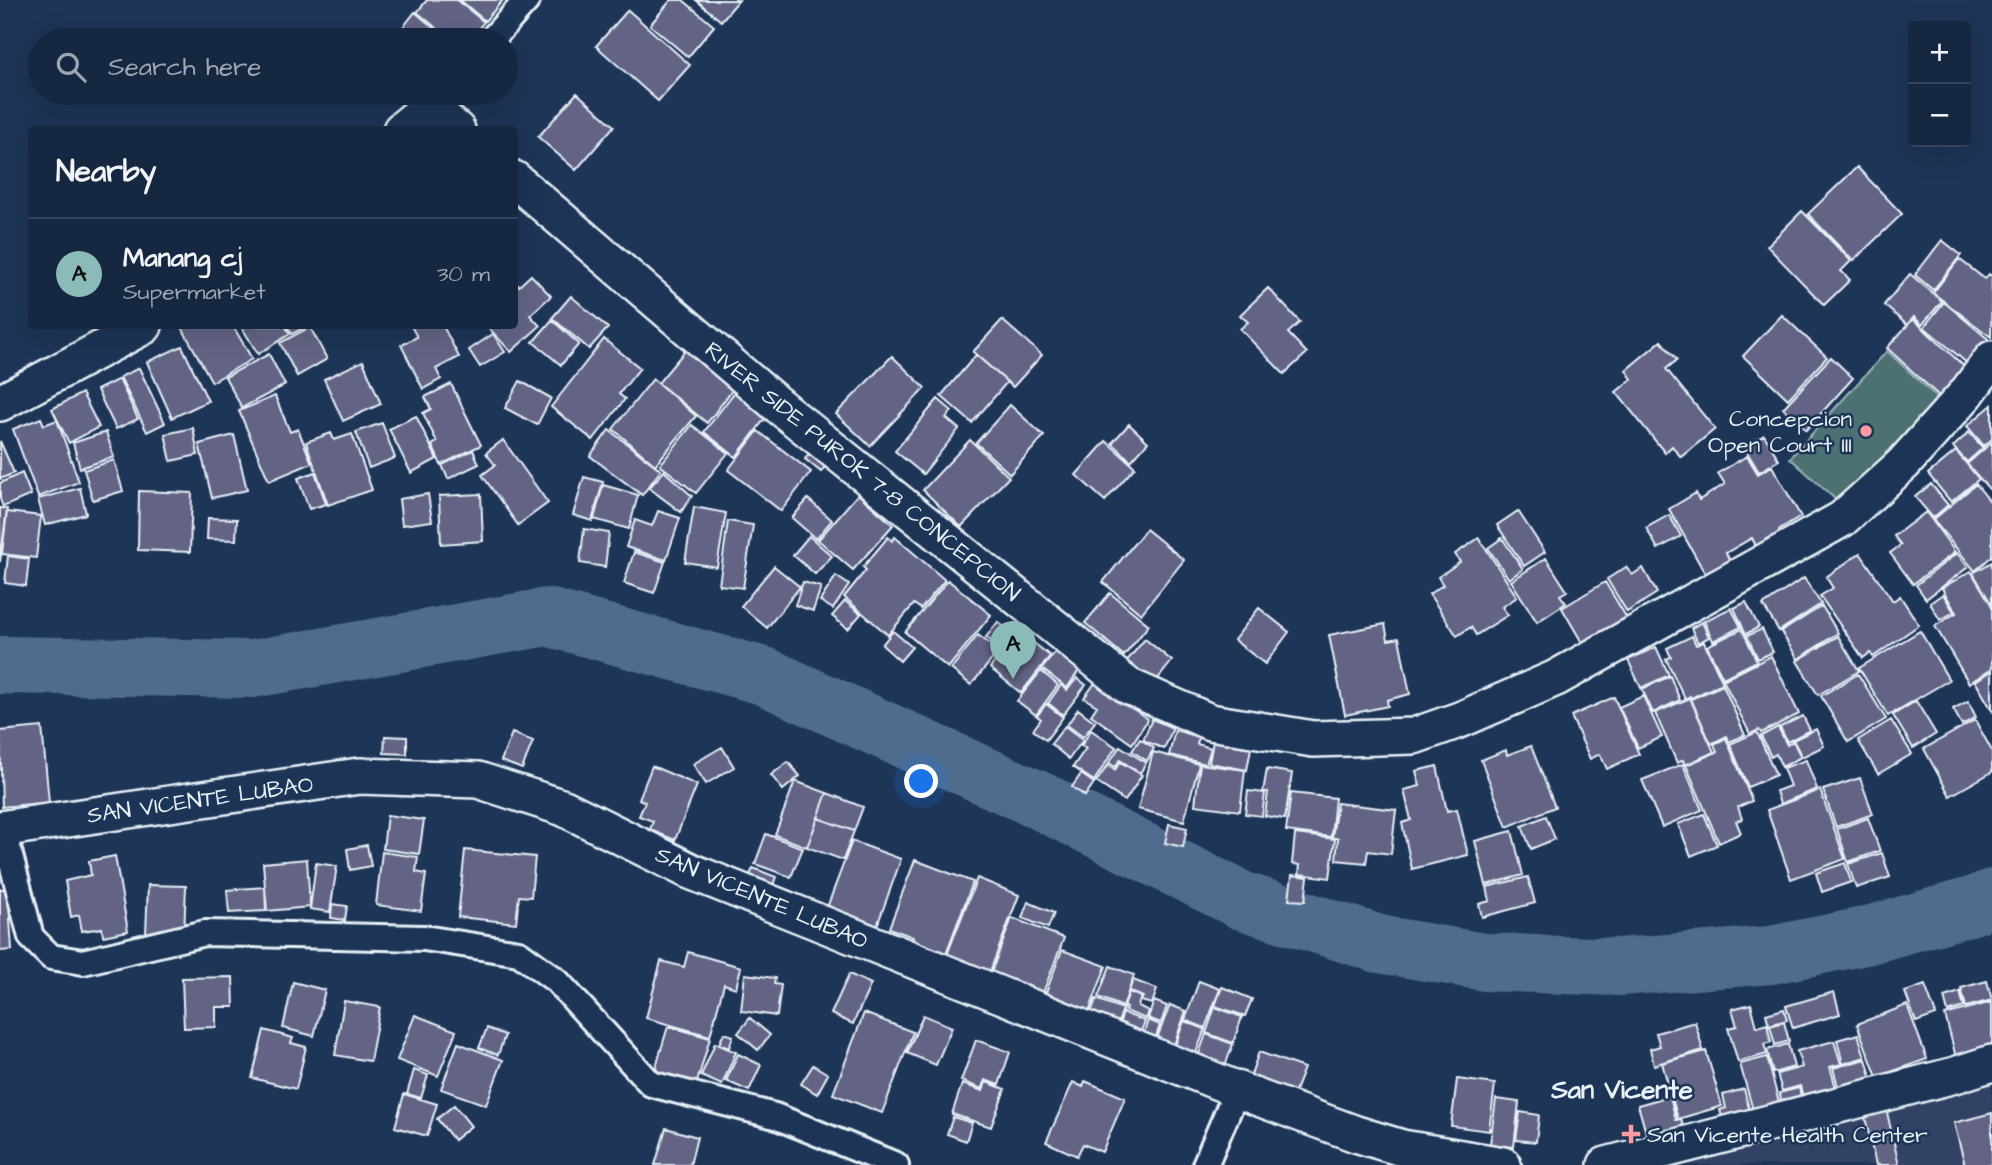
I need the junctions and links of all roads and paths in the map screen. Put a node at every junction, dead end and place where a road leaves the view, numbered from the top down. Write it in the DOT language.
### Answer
graph roads {
  1 [pos="527,0"];
  2 [pos="502,28"];
  3 [pos="431,105"];
  4 [pos="440,105"];
  5 [pos="406,126"];
  6 [pos="454,126"];
  7 [pos="518,182"];
  8 [pos="138,329"];
  9 [pos="1992,359"];
  10 [pos="0,403"];
  11 [pos="1,829"];
  12 [pos="1992,1063"];
  13 [pos="1247,1093"];
  14 [pos="896,1165"];
  15 [pos="1205,1165"];
  16 [pos="1503,1165"];
  17 [pos="1606,1165"];
  1 -- 2 [label="street"];
  3 -- 5 [label="street"];
  4 -- 6 [label="street"];
  7 -- 9 [label="street, RIVER SIDE PUROK 7-8 CONCEPCION"];
  8 -- 10 [label="street"];
  11 -- 13 [label="street, SAN VICENTE LUBAO"];
  11 -- 14 [label="street"];
  12 -- 17 [label="street"];
  13 -- 15 [label="street"];
  13 -- 16 [label="street, SAN VICENTE LUBAO"];
}
